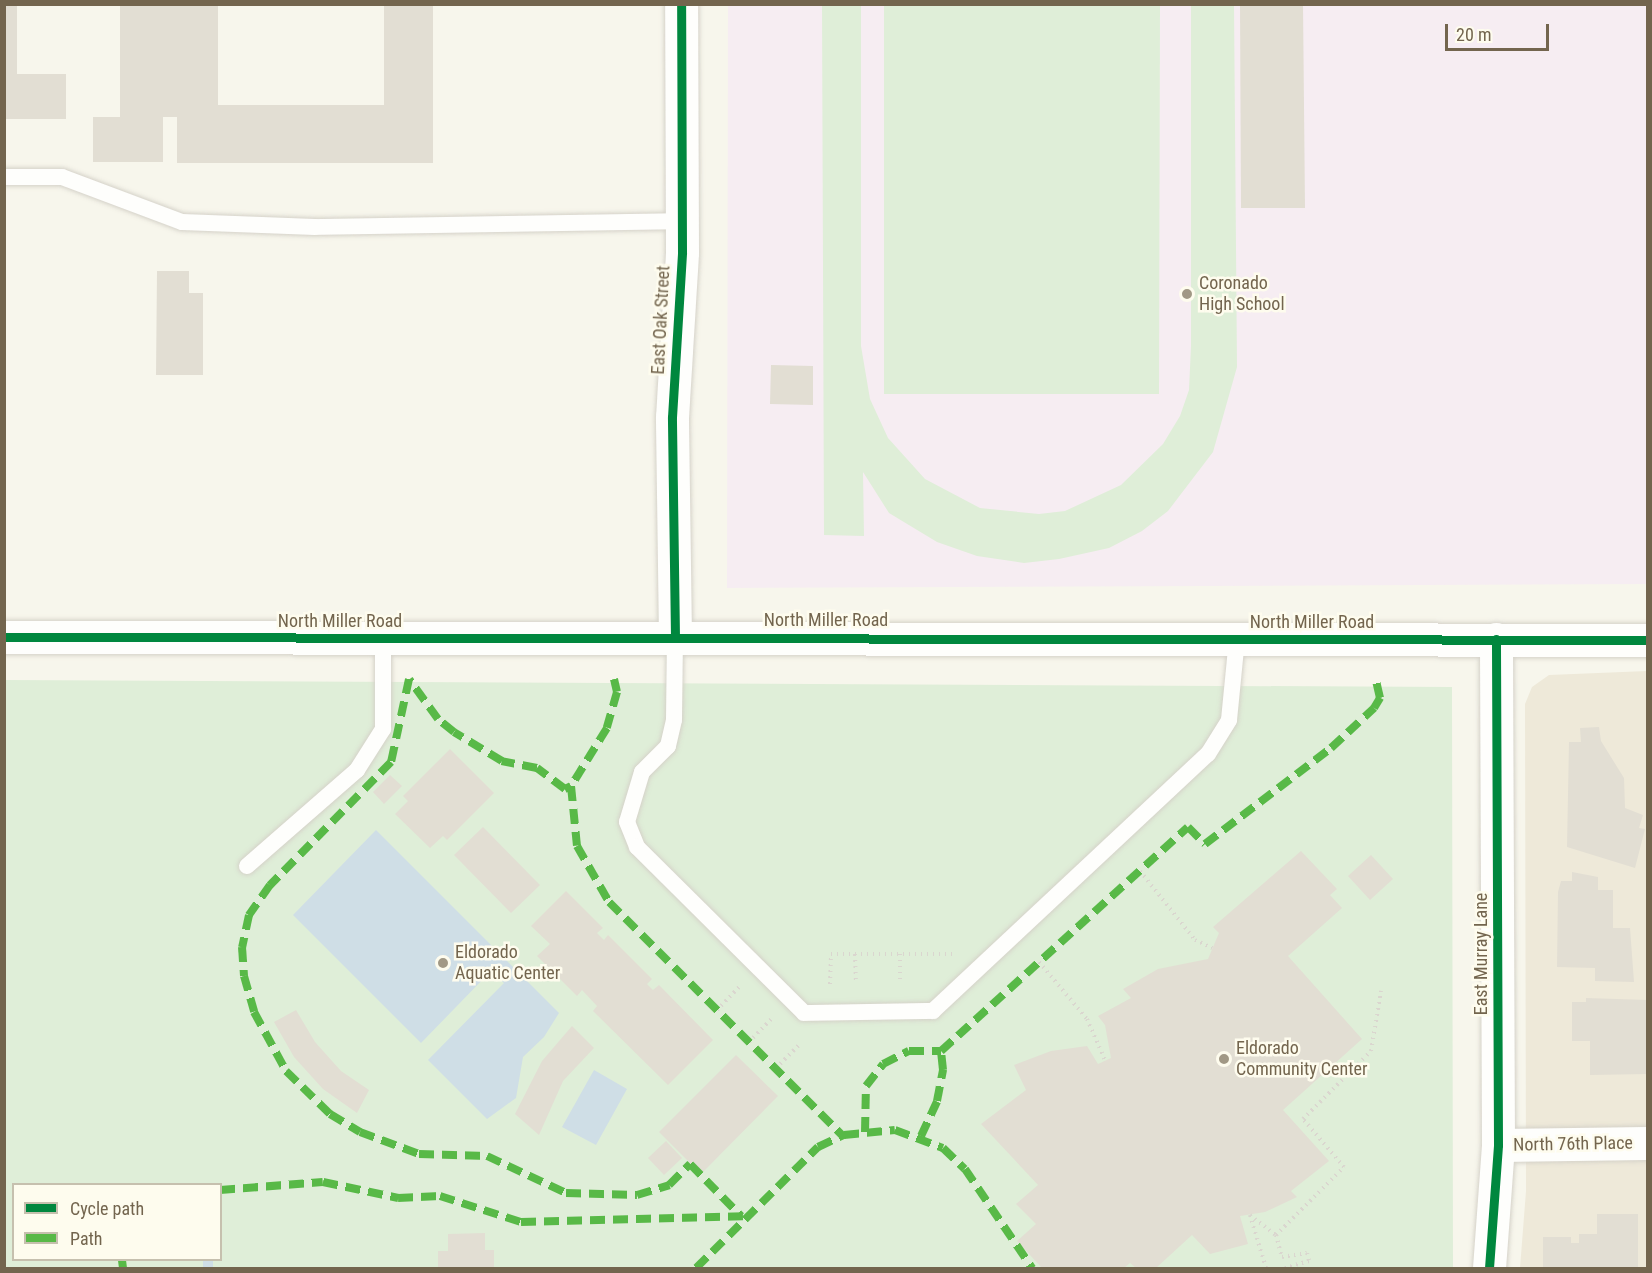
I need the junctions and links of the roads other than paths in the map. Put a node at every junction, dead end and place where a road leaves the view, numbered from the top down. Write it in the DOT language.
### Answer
graph roads {
  1 [pos="681,4"];
  2 [pos="4,177"];
  3 [pos="682,221"];
  4 [pos="4,637"];
  5 [pos="675,637"];
  6 [pos="383,638"];
  7 [pos="1237,638"];
  8 [pos="1496,639"];
  9 [pos="1647,640"];
  10 [pos="247,866"];
  11 [pos="1647,1143"];
  12 [pos="1498,1145"];
  13 [pos="1489,1269"];
  1 -- 3 [label="street, East Oak Street"];
  2 -- 3 [label="lane"];
  3 -- 5 [label="street, East Oak Street"];
  4 -- 6 [label="street, North Miller Road"];
  5 -- 6 [label="street, North Miller Road"];
  5 -- 7 [label="street, North Miller Road"];
  5 -- 7 [label="lane"];
  6 -- 10 [label="lane"];
  7 -- 8 [label="street, North Miller Road"];
  8 -- 9 [label="street, North Miller Road"];
  8 -- 12 [label="street, East Murray Lane"];
  11 -- 12 [label="street, North 76th Place"];
  12 -- 13 [label="street, East Murray Lane"];
}
